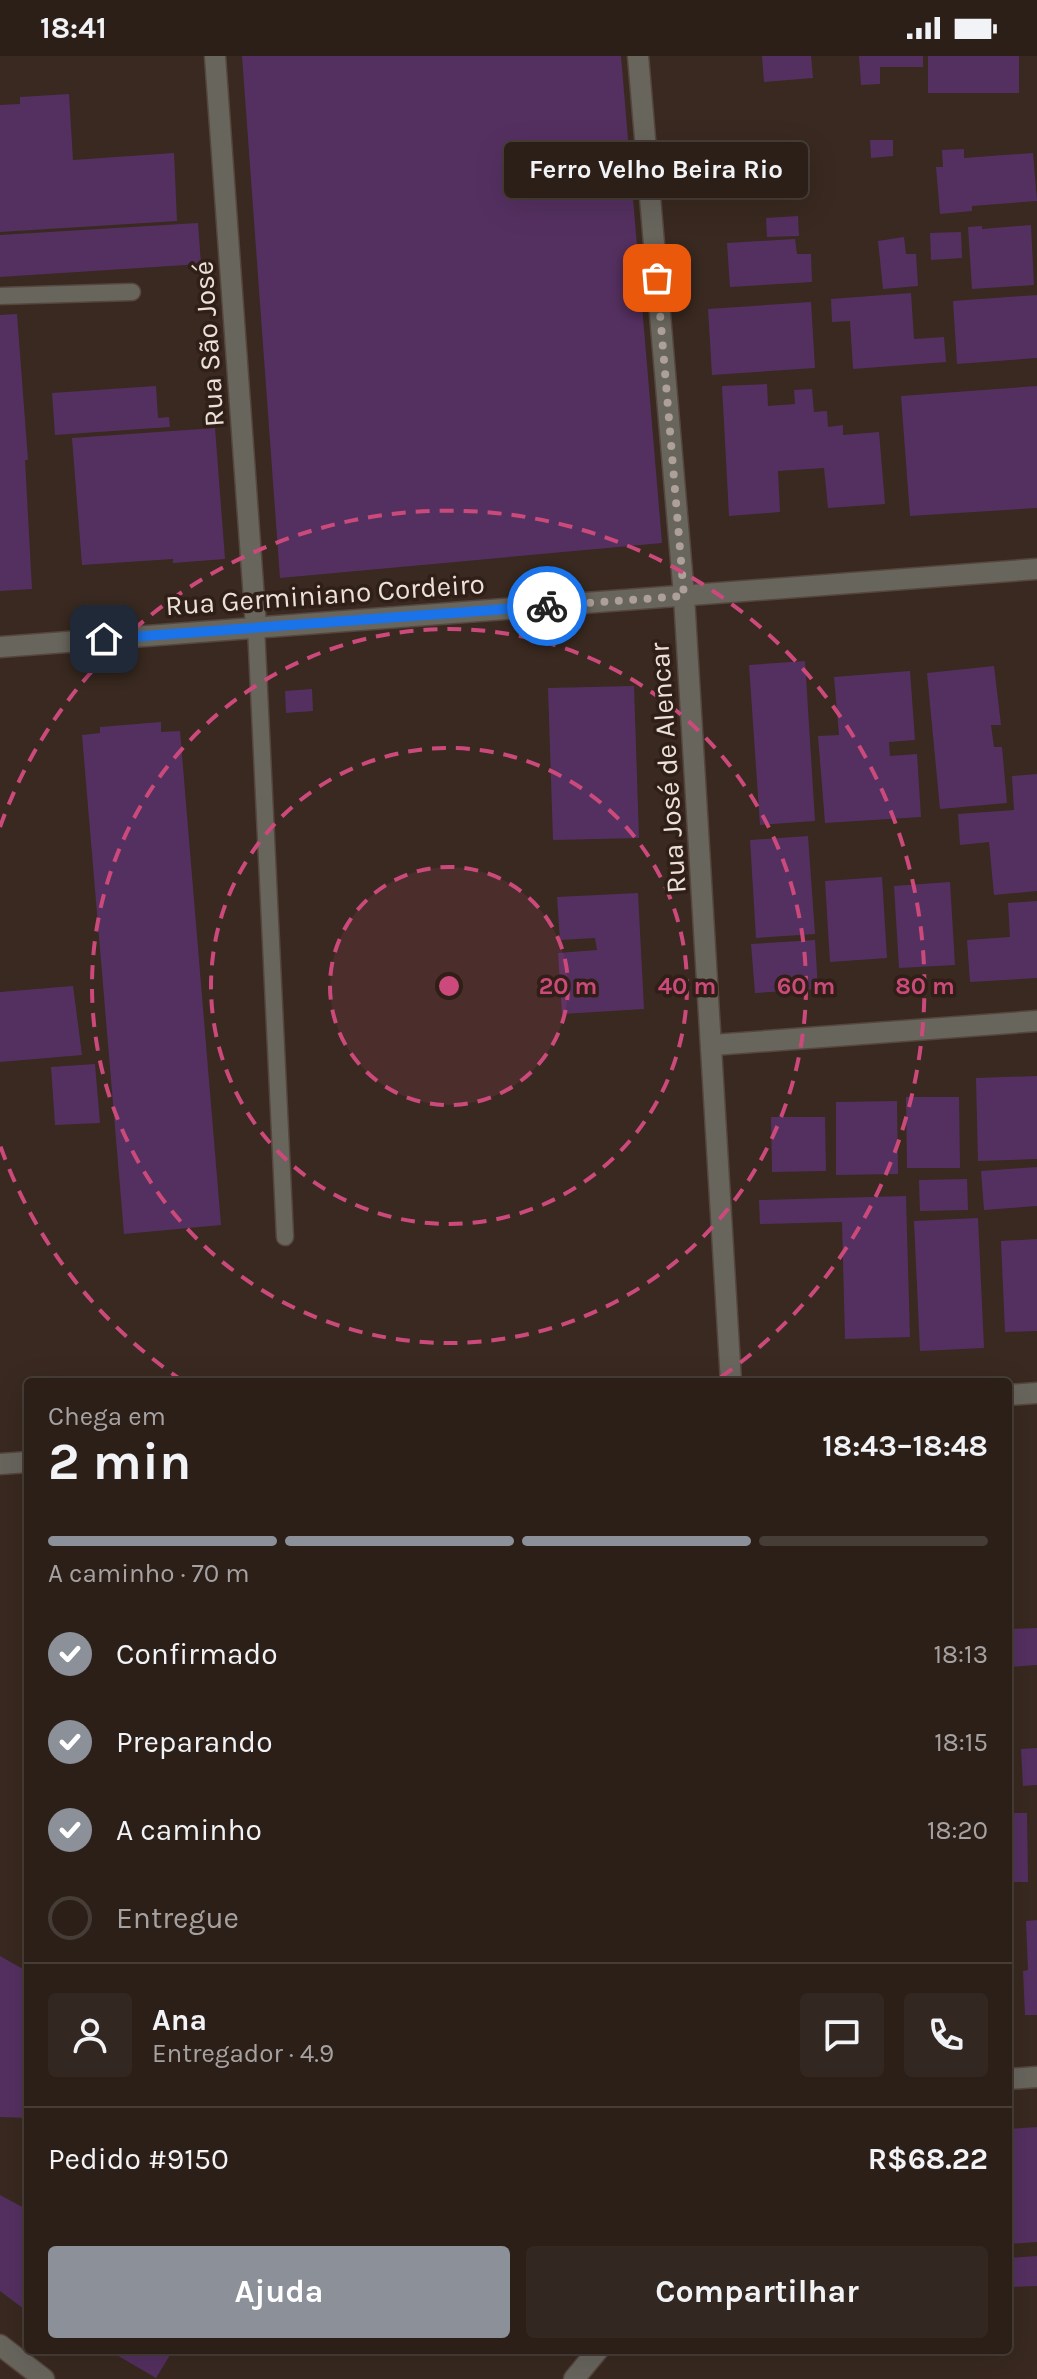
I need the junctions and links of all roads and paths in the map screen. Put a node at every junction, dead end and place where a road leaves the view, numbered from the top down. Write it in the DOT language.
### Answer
graph roads {
  1 [pos="215,56"];
  2 [pos="638,56"];
  3 [pos="132,292"];
  4 [pos="0,296"];
  5 [pos="1037,569"];
  6 [pos="684,596"];
  7 [pos="256,627"];
  8 [pos="0,647"];
  9 [pos="1037,1021"];
  10 [pos="713,1045"];
  11 [pos="285,1237"];
  12 [pos="731,1378"];
  13 [pos="1037,1393"];
  14 [pos="1012,1395"];
  15 [pos="24,1462"];
  16 [pos="0,1464"];
  17 [pos="1037,2077"];
  18 [pos="1012,2079"];
  19 [pos="0,2345"];
  20 [pos="595,2354"];
  21 [pos="44,2379"];
  22 [pos="574,2379"];
  1 -- 7 [label="street, Rua São José"];
  2 -- 6 [label="street, Rua José de Alencar"];
  3 -- 4 [label="lane"];
  5 -- 6 [label="street, Rua Germiniano Cordeiro"];
  6 -- 7 [label="street, Rua Germiniano Cordeiro"];
  6 -- 10 [label="street, Rua José de Alencar"];
  7 -- 8 [label="street, Rua Germiniano Cordeiro"];
  7 -- 11 [label="lane"];
  9 -- 10 [label="street"];
  10 -- 12 [label="street, Rua José de Alencar"];
  13 -- 14 [label="street"];
  15 -- 16 [label="street"];
  17 -- 18 [label="street"];
  19 -- 21 [label="street"];
  20 -- 22 [label="street"];
}
